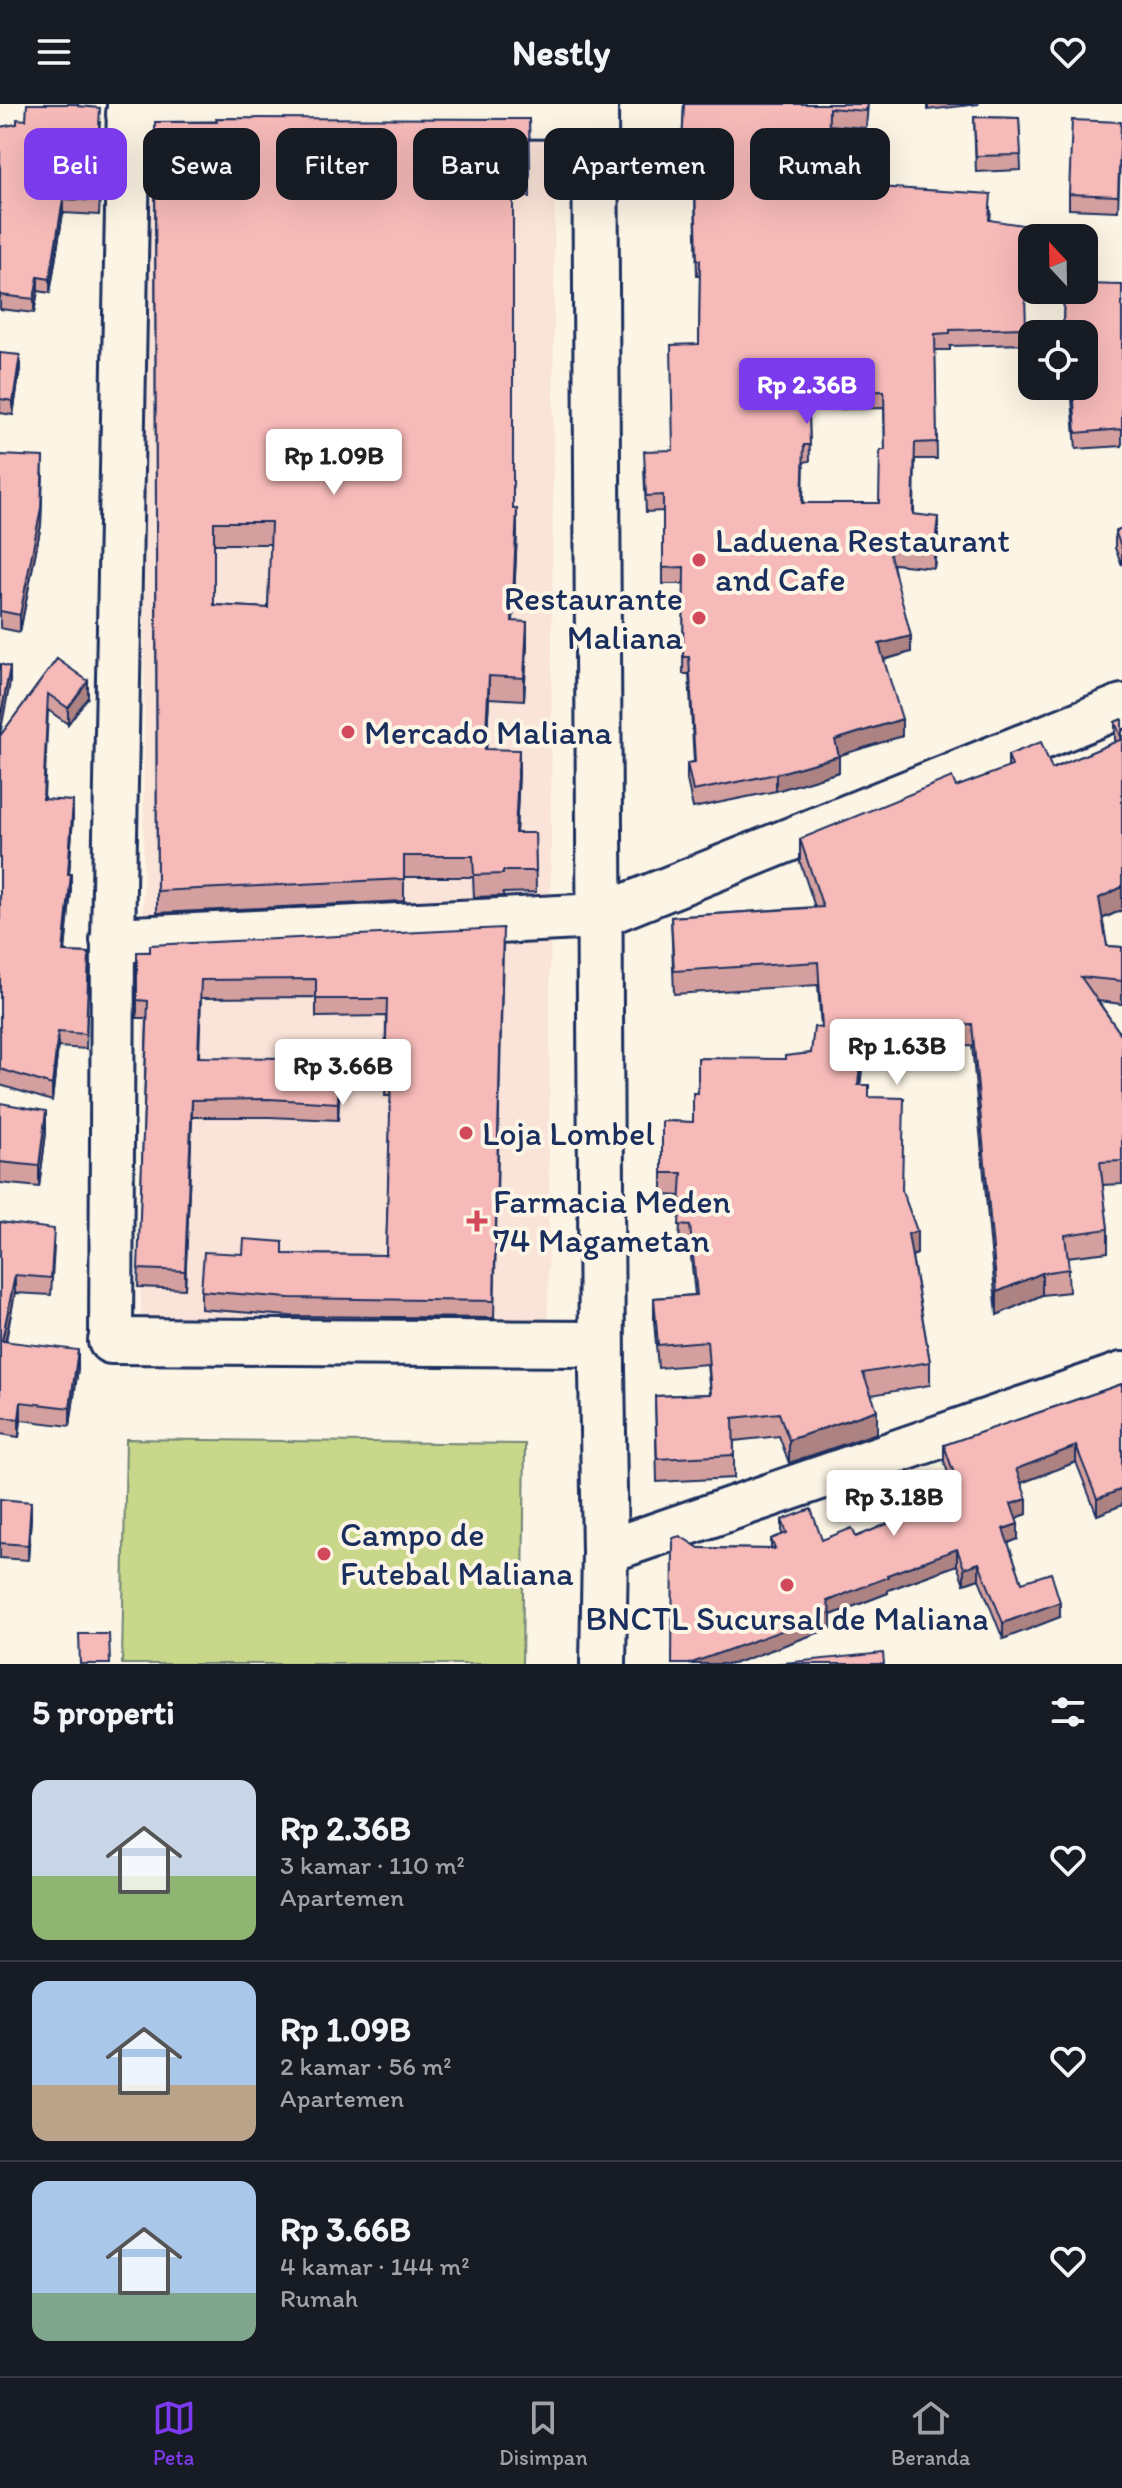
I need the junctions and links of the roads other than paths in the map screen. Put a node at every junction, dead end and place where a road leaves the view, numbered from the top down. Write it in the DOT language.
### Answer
graph roads {
  1 [pos="129,109"];
  2 [pos="595,110"];
  3 [pos="1122,706"];
  4 [pos="600,916"];
  5 [pos="113,940"];
  6 [pos="111,1341"];
  7 [pos="601,1344"];
  8 [pos="1122,1374"];
  9 [pos="605,1552"];
  10 [pos="603,1664"];
  1 -- 2 [label="street"];
  1 -- 5 [label="street"];
  2 -- 4 [label="street"];
  3 -- 4 [label="street"];
  4 -- 5 [label="street"];
  4 -- 7 [label="street"];
  5 -- 6 [label="street"];
  6 -- 7 [label="street"];
  7 -- 9 [label="street"];
  8 -- 9 [label="street"];
  9 -- 10 [label="street"];
}
